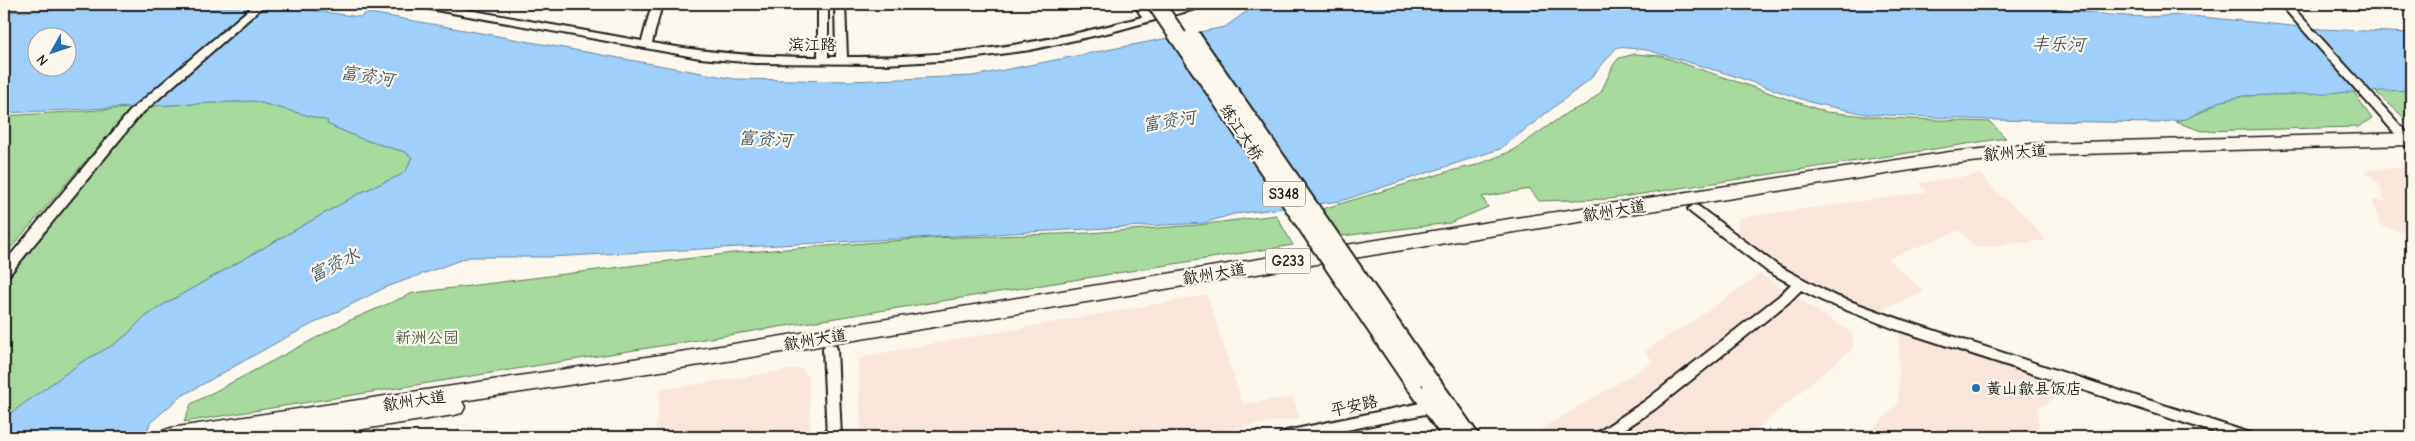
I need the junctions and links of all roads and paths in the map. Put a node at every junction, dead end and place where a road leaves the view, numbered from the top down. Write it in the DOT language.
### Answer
graph roads {
  1 [pos="261,4"];
  2 [pos="419,4"];
  3 [pos="657,4"];
  4 [pos="823,4"];
  5 [pos="840,4"];
  6 [pos="1139,4"];
  7 [pos="1169,4"];
  8 [pos="1202,4"];
  9 [pos="2158,4"];
  10 [pos="2202,4"];
  11 [pos="2285,4"];
  12 [pos="1152,11"];
  13 [pos="646,46"];
  14 [pos="823,60"];
  15 [pos="842,60"];
  16 [pos="2410,143"];
  17 [pos="1694,209"];
  18 [pos="4,272"];
  19 [pos="1799,284"];
  20 [pos="830,349"];
  21 [pos="1422,382"];
  22 [pos="1430,407"];
  23 [pos="171,437"];
  24 [pos="255,437"];
  25 [pos="834,437"];
  26 [pos="1286,437"];
  27 [pos="1452,437"];
  28 [pos="1471,437"];
  29 [pos="1602,437"];
  30 [pos="2246,437"];
  1 -- 18 [label="street"];
  2 -- 13 [label="street, 滨江路"];
  3 -- 13 [label="street"];
  4 -- 14 [label="street"];
  5 -- 15 [label="street"];
  6 -- 12 [label="street"];
  7 -- 21 [label="main road, 练江大桥 / S348, bridge"];
  8 -- 12 [label="street, 滨江路"];
  9 -- 10 [label="street"];
  11 -- 16 [label="street"];
  12 -- 15 [label="street, 滨江路"];
  12 -- 21 [label="main road, 练江大桥 / S348, bridge"];
  13 -- 14 [label="street, 滨江路"];
  14 -- 15 [label="street, 滨江路"];
  16 -- 17 [label="highway, 歙州大道 / G233"];
  16 -- 23 [label="highway, 歙州大道 / G233"];
  17 -- 19 [label="street"];
  17 -- 20 [label="highway, 歙州大道 / G233"];
  19 -- 29 [label="street"];
  19 -- 30 [label="street"];
  20 -- 24 [label="highway, 歙州大道 / G233"];
  20 -- 25 [label="street"];
  21 -- 22 [label="main road, S348"];
  21 -- 28 [label="main road, S348"];
  22 -- 26 [label="street, 平安路"];
  22 -- 27 [label="main road, S348"];
}
